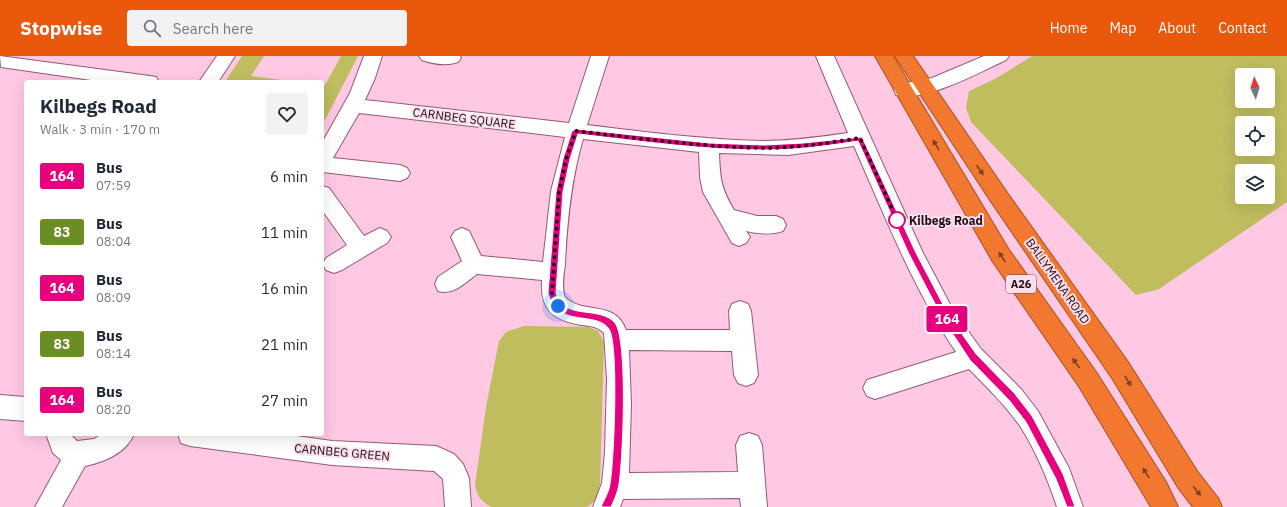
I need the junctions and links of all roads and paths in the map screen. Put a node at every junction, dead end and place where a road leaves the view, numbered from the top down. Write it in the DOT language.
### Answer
graph roads {
  1 [pos="226,56"];
  2 [pos="373,56"];
  3 [pos="428,56"];
  4 [pos="600,56"];
  5 [pos="825,56"];
  6 [pos="884,56"];
  7 [pos="904,56"];
  8 [pos="1000,56"];
  9 [pos="452,58"];
  10 [pos="2,60"];
  11 [pos="137,80"];
  12 [pos="209,80"];
  13 [pos="925,86"];
  14 [pos="903,90"];
  15 [pos="352,105"];
  16 [pos="576,131"];
  17 [pos="860,138"];
  18 [pos="709,146"];
  19 [pos="324,155"];
  20 [pos="324,164"];
  21 [pos="400,173"];
  22 [pos="324,197"];
  23 [pos="727,216"];
  24 [pos="776,225"];
  25 [pos="380,237"];
  26 [pos="462,237"];
  27 [pos="739,237"];
  28 [pos="361,248"];
  29 [pos="334,264"];
  30 [pos="474,264"];
  31 [pos="554,272"];
  32 [pos="446,284"];
  33 [pos="740,311"];
  34 [pos="617,340"];
  35 [pos="743,341"];
  36 [pos="973,357"];
  37 [pos="746,375"];
  38 [pos="875,388"];
  39 [pos="0,407"];
  40 [pos="24,410"];
  41 [pos="59,436"];
  42 [pos="120,436"];
  43 [pos="205,436"];
  44 [pos="749,445"];
  45 [pos="78,454"];
  46 [pos="610,496"];
  47 [pos="753,496"];
  48 [pos="48,507"];
  49 [pos="458,507"];
  50 [pos="1070,507"];
  51 [pos="1165,507"];
  52 [pos="1209,507"];
  1 -- 12 [label="street"];
  2 -- 15 [label="street"];
  3 -- 9 [label="street"];
  4 -- 16 [label="street"];
  5 -- 17 [label="street"];
  6 -- 14 [label="highway, A26"];
  7 -- 13 [label="highway, BALLYMENA ROAD / A26"];
  8 -- 13 [label="street"];
  10 -- 11 [label="street"];
  13 -- 14 [label="street"];
  13 -- 52 [label="highway, BALLYMENA ROAD / A26, one-way"];
  51 -- 14 [label="highway, A26, one-way"];
  15 -- 16 [label="street, CARNBEG SQUARE"];
  15 -- 19 [label="street"];
  16 -- 18 [label="street"];
  16 -- 31 [label="street"];
  17 -- 18 [label="street"];
  17 -- 36 [label="street"];
  18 -- 23 [label="street"];
  20 -- 21 [label="street"];
  22 -- 28 [label="street"];
  23 -- 24 [label="street"];
  23 -- 27 [label="street"];
  25 -- 28 [label="street"];
  26 -- 30 [label="street"];
  28 -- 29 [label="street"];
  30 -- 31 [label="street"];
  30 -- 32 [label="street"];
  31 -- 34 [label="street"];
  33 -- 35 [label="street"];
  34 -- 35 [label="street"];
  34 -- 46 [label="street"];
  35 -- 37 [label="street"];
  36 -- 38 [label="street"];
  36 -- 50 [label="street"];
  39 -- 40 [label="street"];
  41 -- 45 [label="street"];
  42 -- 45 [label="street"];
  43 -- 49 [label="street, CARNBEG GREEN"];
  44 -- 47 [label="street"];
  45 -- 48 [label="street"];
  46 -- 47 [label="street"];
}
